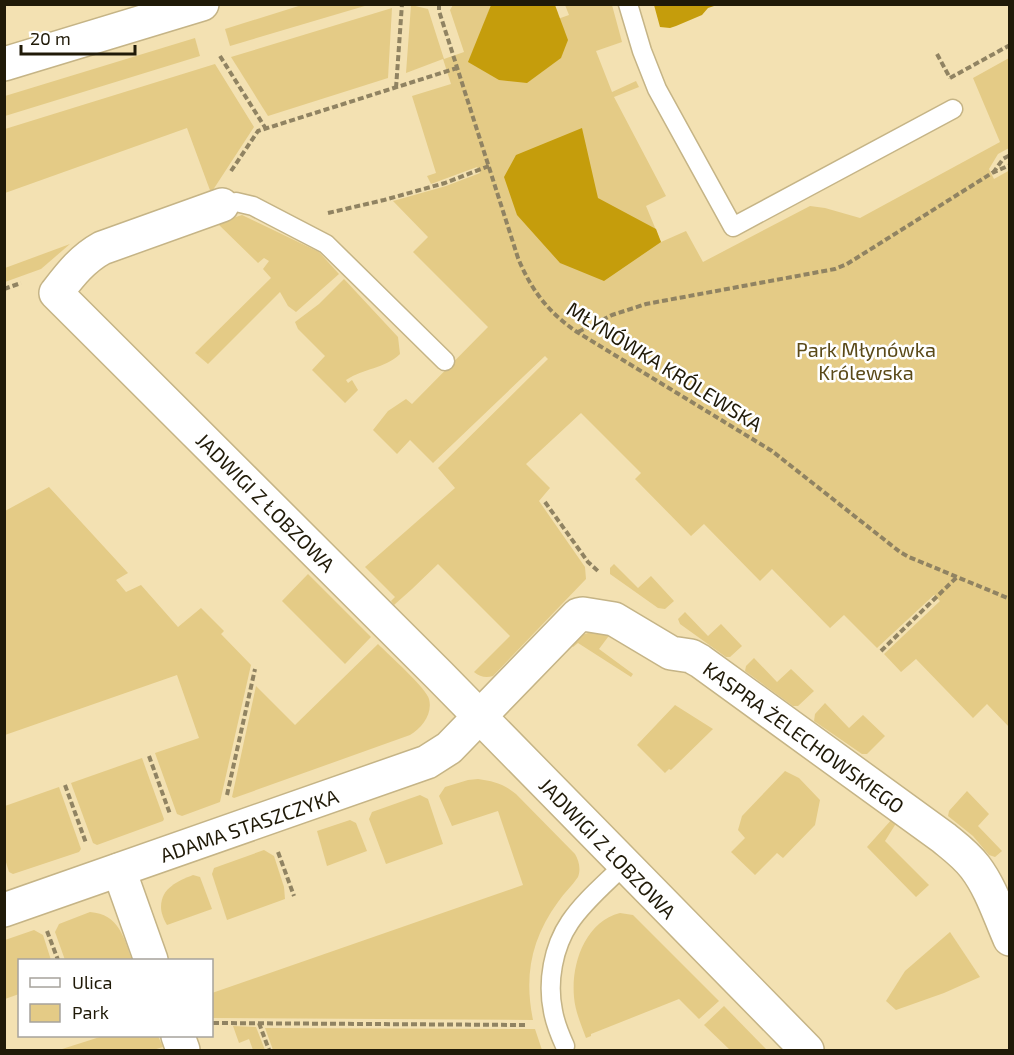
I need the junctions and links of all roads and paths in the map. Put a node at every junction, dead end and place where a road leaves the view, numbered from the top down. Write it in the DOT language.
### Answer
graph roads {
  1 [pos="402,4"];
  2 [pos="439,4"];
  3 [pos="628,4"];
  4 [pos="192,6"];
  5 [pos="1010,45"];
  6 [pos="937,54"];
  7 [pos="220,56"];
  8 [pos="4,64"];
  9 [pos="457,68"];
  10 [pos="950,78"];
  11 [pos="955,87"];
  12 [pos="396,88"];
  13 [pos="953,109"];
  14 [pos="266,129"];
  15 [pos="1010,155"];
  16 [pos="489,166"];
  17 [pos="1008,166"];
  18 [pos="992,173"];
  19 [pos="1010,173"];
  20 [pos="225,191"];
  21 [pos="286,223"];
  22 [pos="24,282"];
  23 [pos="4,289"];
  24 [pos="577,332"];
  25 [pos="445,362"];
  26 [pos="545,502"];
  27 [pos="599,572"];
  28 [pos="957,577"];
  29 [pos="1010,599"];
  30 [pos="881,651"];
  31 [pos="255,669"];
  32 [pos="480,717"];
  33 [pos="148,756"];
  34 [pos="65,785"];
  35 [pos="227,796"];
  36 [pos="170,815"];
  37 [pos="87,844"];
  38 [pos="276,848"];
  39 [pos="624,865"];
  40 [pos="119,870"];
  41 [pos="294,896"];
  42 [pos="4,910"];
  43 [pos="44,922"];
  44 [pos="1010,939"];
  45 [pos="58,959"];
  46 [pos="151,959"];
  47 [pos="213,1023"];
  48 [pos="259,1023"];
  49 [pos="527,1025"];
  50 [pos="565,1046"];
  51 [pos="269,1050"];
  52 [pos="807,1050"];
  1 -- 12 [label="path"];
  2 -- 9 [label="path, MŁYNÓWKA KRÓLEWSKA"];
  3 -- 13 [label="lane"];
  4 -- 8 [label="street"];
  5 -- 10 [label="path"];
  6 -- 10 [label="path"];
  7 -- 14 [label="path"];
  9 -- 12 [label="path"];
  9 -- 16 [label="path, MŁYNÓWKA KRÓLEWSKA"];
  10 -- 11 [label="path"];
  12 -- 14 [label="path"];
  14 -- 20 [label="path"];
  15 -- 18 [label="path"];
  16 -- 21 [label="path"];
  16 -- 24 [label="path, MŁYNÓWKA KRÓLEWSKA"];
  17 -- 18 [label="path"];
  17 -- 19 [label="path"];
  18 -- 24 [label="path"];
  20 -- 21 [label="lane, JADWIGI Z ŁOBZOWA"];
  20 -- 32 [label="street, JADWIGI Z ŁOBZOWA"];
  21 -- 25 [label="lane, JADWIGI Z ŁOBZOWA"];
  22 -- 23 [label="path"];
  24 -- 28 [label="path, MŁYNÓWKA KRÓLEWSKA"];
  26 -- 27 [label="path"];
  28 -- 29 [label="path, MŁYNÓWKA KRÓLEWSKA"];
  28 -- 30 [label="path"];
  31 -- 35 [label="path"];
  32 -- 39 [label="street, JADWIGI Z ŁOBZOWA"];
  32 -- 40 [label="street, ADAMA STASZCZYKA"];
  32 -- 44 [label="street, KASPRA ŻELECHOWSKIEGO"];
  33 -- 36 [label="path"];
  34 -- 37 [label="path"];
  38 -- 41 [label="path"];
  39 -- 50 [label="lane"];
  39 -- 52 [label="street, JADWIGI Z ŁOBZOWA"];
  40 -- 42 [label="street, ADAMA STASZCZYKA"];
  40 -- 46 [label="street"];
  43 -- 45 [label="path"];
  47 -- 48 [label="path"];
  48 -- 49 [label="path"];
  48 -- 51 [label="path"];
}
